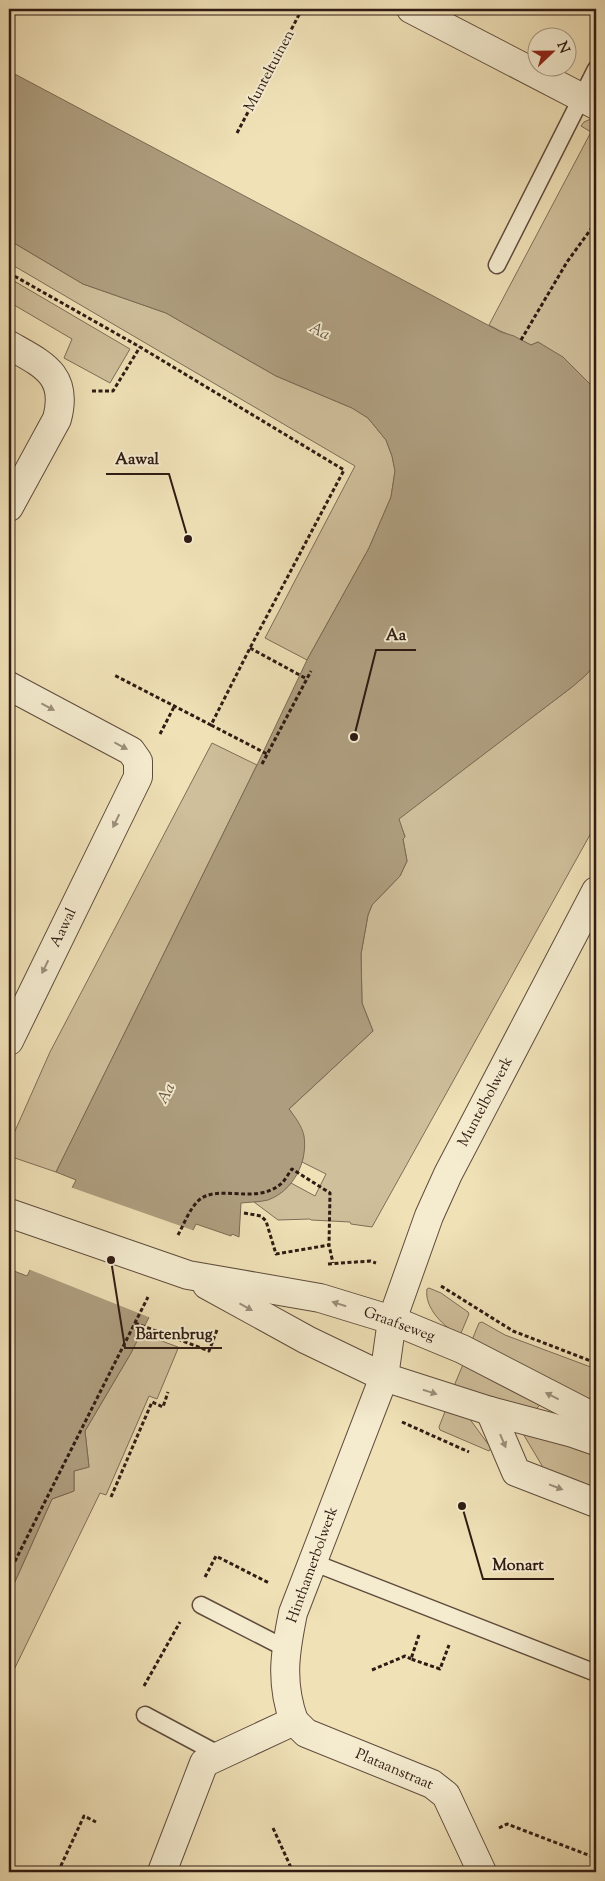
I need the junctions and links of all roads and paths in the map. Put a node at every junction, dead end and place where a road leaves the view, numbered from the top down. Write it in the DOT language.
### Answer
graph roads {
  1 [pos="302,9"];
  2 [pos="411,9"];
  3 [pos="596,69"];
  4 [pos="589,101"];
  5 [pos="237,134"];
  6 [pos="596,222"];
  7 [pos="497,265"];
  8 [pos="9,273"];
  9 [pos="521,340"];
  10 [pos="9,345"];
  11 [pos="140,347"];
  12 [pos="60,390"];
  13 [pos="9,507"];
  14 [pos="250,648"];
  15 [pos="311,671"];
  16 [pos="114,675"];
  17 [pos="307,679"];
  18 [pos="9,686"];
  19 [pos="211,725"];
  20 [pos="267,754"];
  21 [pos="262,764"];
  22 [pos="596,891"];
  23 [pos="9,1041"];
  24 [pos="9,1213"];
  25 [pos="244,1213"];
  26 [pos="177,1237"];
  27 [pos="329,1245"];
  28 [pos="334,1263"];
  29 [pos="188,1274"];
  30 [pos="152,1288"];
  31 [pos="458,1296"];
  32 [pos="392,1320"];
  33 [pos="135,1323"];
  34 [pos="218,1328"];
  35 [pos="596,1363"];
  36 [pos="384,1377"];
  37 [pos="168,1392"];
  38 [pos="490,1411"];
  39 [pos="596,1417"];
  40 [pos="596,1441"];
  41 [pos="111,1497"];
  42 [pos="596,1503"];
  43 [pos="312,1562"];
  44 [pos="9,1573"];
  45 [pos="201,1605"];
  46 [pos="428,1608"];
  47 [pos="459,1620"];
  48 [pos="286,1648"];
  49 [pos="411,1659"];
  50 [pos="372,1670"];
  51 [pos="596,1673"];
  52 [pos="145,1715"];
  53 [pos="294,1721"];
  54 [pos="220,1755"];
  55 [pos="96,1822"];
  56 [pos="273,1828"];
  57 [pos="468,1841"];
  58 [pos="596,1858"];
  59 [pos="58,1872"];
  60 [pos="162,1872"];
  61 [pos="293,1872"];
  62 [pos="482,1872"];
  1 -- 5 [label="path, Munteltuinen"];
  2 -- 4 [label="street"];
  3 -- 4 [label="lane"];
  4 -- 7 [label="lane"];
  6 -- 9 [label="path"];
  8 -- 11 [label="path"];
  10 -- 12 [label="street"];
  11 -- 12 [label="path"];
  11 -- 14 [label="path"];
  12 -- 13 [label="street"];
  14 -- 17 [label="path"];
  14 -- 19 [label="path"];
  15 -- 17 [label="path"];
  16 -- 19 [label="path"];
  17 -- 20 [label="path"];
  18 -- 23 [label="street, Aawal, one-way"];
  19 -- 20 [label="path"];
  20 -- 21 [label="path"];
  22 -- 32 [label="street, Muntelbolwerk"];
  24 -- 29 [label="street, Graafseweg"];
  25 -- 27 [label="path"];
  26 -- 27 [label="path"];
  27 -- 28 [label="path"];
  32 -- 29 [label="street, Graafseweg, one-way"];
  29 -- 36 [label="street, Graafseweg, one-way"];
  30 -- 33 [label="path"];
  31 -- 35 [label="path"];
  32 -- 36 [label="street, Hinthamerbolwerk"];
  39 -- 32 [label="street, Graafseweg, one-way"];
  33 -- 34 [label="path"];
  33 -- 44 [label="path"];
  36 -- 38 [label="street, Graafseweg, one-way"];
  36 -- 43 [label="street, Hinthamerbolwerk"];
  37 -- 41 [label="path"];
  38 -- 40 [label="street, Graafseweg"];
  38 -- 42 [label="street, one-way"];
  43 -- 46 [label="lane"];
  43 -- 48 [label="street, Hinthamerbolwerk"];
  45 -- 48 [label="lane"];
  46 -- 47 [label="lane"];
  46 -- 49 [label="path"];
  47 -- 49 [label="path"];
  47 -- 51 [label="lane"];
  48 -- 53 [label="street, Hinthamerbolwerk"];
  49 -- 50 [label="path"];
  52 -- 54 [label="lane"];
  53 -- 54 [label="street"];
  53 -- 57 [label="street, Plataanstraat"];
  54 -- 60 [label="street"];
  55 -- 59 [label="path"];
  56 -- 61 [label="path"];
  57 -- 58 [label="path"];
  57 -- 62 [label="street, Plataanstraat"];
}
